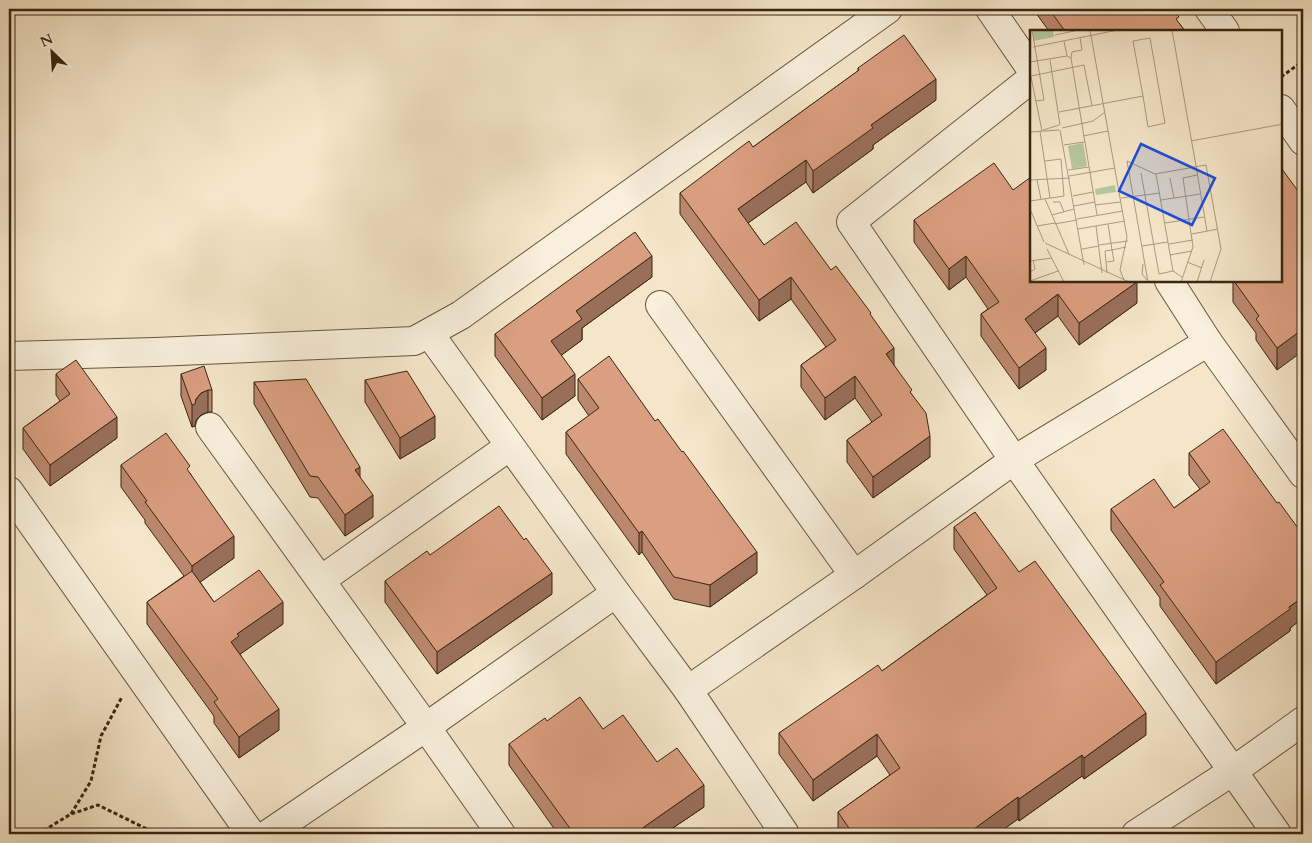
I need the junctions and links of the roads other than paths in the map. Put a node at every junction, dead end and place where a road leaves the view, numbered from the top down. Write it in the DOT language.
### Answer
graph roads {
  1 [pos="888,9"];
  2 [pos="990,9"];
  3 [pos="1209,9"];
  4 [pos="1224,30"];
  5 [pos="1030,68"];
  6 [pos="1030,80"];
  7 [pos="1282,110"];
  8 [pos="1303,141"];
  9 [pos="1170,282"];
  10 [pos="660,305"];
  11 [pos="429,333"];
  12 [pos="1208,342"];
  13 [pos="9,356"];
  14 [pos="210,426"];
  15 [pos="510,446"];
  16 [pos="1014,460"];
  17 [pos="1303,474"];
  18 [pos="9,491"];
  19 [pos="854,575"];
  20 [pos="321,580"];
  21 [pos="616,593"];
  22 [pos="688,690"];
  23 [pos="1303,721"];
  24 [pos="426,727"];
  25 [pos="1233,771"];
  26 [pos="251,834"];
  27 [pos="268,834"];
  28 [pos="501,834"];
  29 [pos="785,834"];
  30 [pos="1136,834"];
  31 [pos="1277,834"];
  1 -- 11 [label="street"];
  2 -- 5 [label="street"];
  3 -- 4 [label="street"];
  6 -- 16 [label="street"];
  7 -- 8 [label="street"];
  9 -- 12 [label="street"];
  10 -- 19 [label="street"];
  11 -- 13 [label="street"];
  11 -- 15 [label="street"];
  12 -- 16 [label="street"];
  12 -- 17 [label="street"];
  14 -- 20 [label="street"];
  15 -- 20 [label="street"];
  15 -- 21 [label="street"];
  16 -- 19 [label="street"];
  16 -- 25 [label="street"];
  18 -- 26 [label="street"];
  19 -- 22 [label="street"];
  20 -- 24 [label="street"];
  21 -- 22 [label="street"];
  21 -- 24 [label="street"];
  22 -- 29 [label="street"];
  23 -- 25 [label="street"];
  24 -- 27 [label="street"];
  24 -- 28 [label="street"];
  25 -- 30 [label="street"];
  25 -- 31 [label="street"];
}
